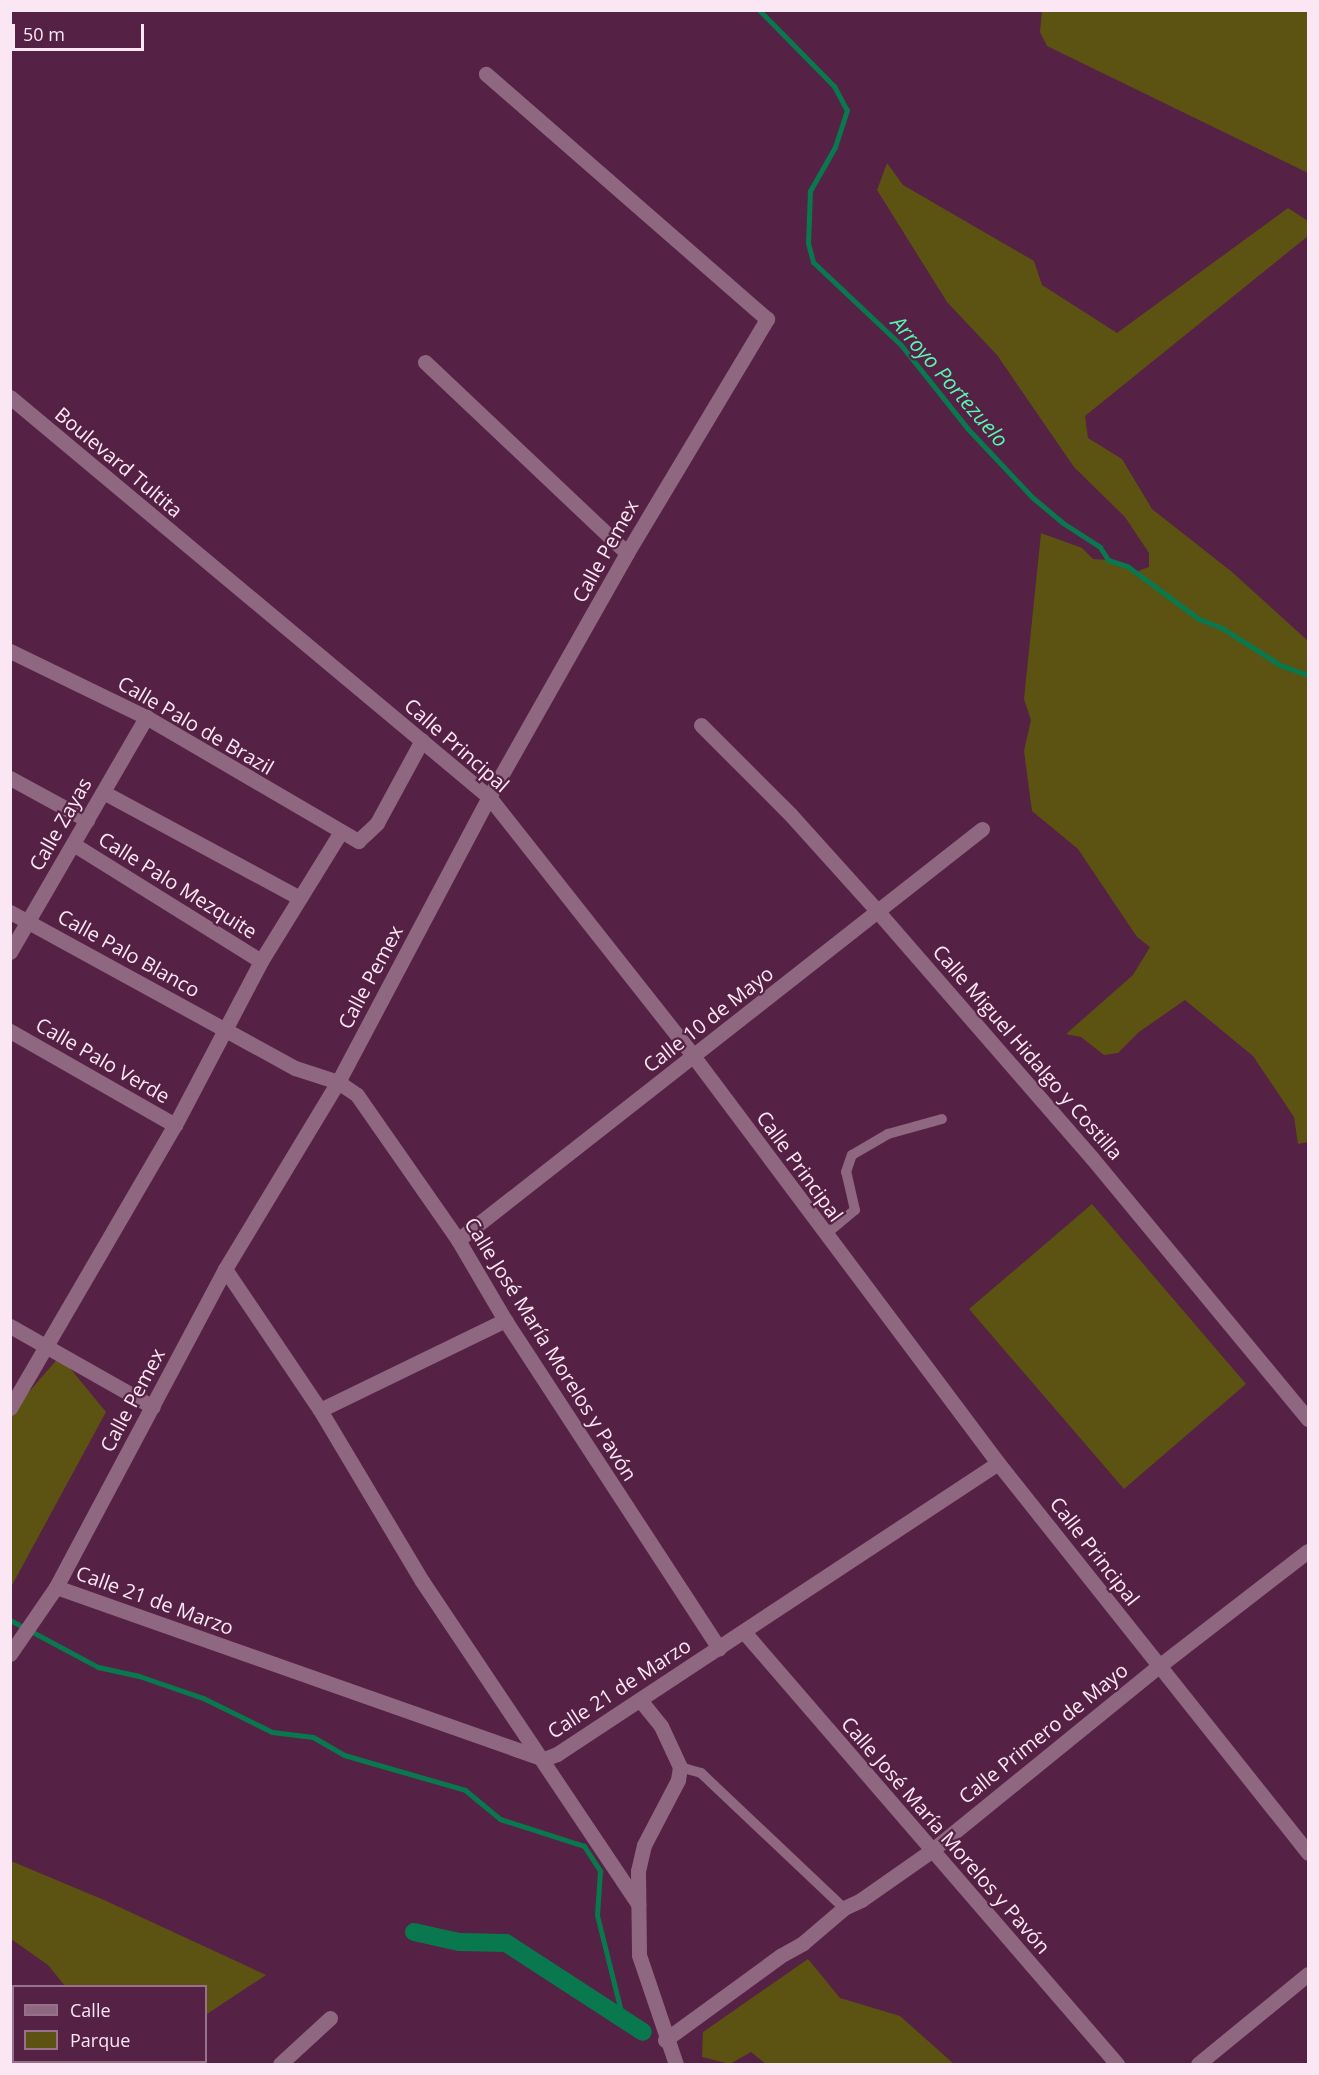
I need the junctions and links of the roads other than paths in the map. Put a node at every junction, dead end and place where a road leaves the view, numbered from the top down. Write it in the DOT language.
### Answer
graph roads {
  1 [pos="486,74"];
  2 [pos="425,362"];
  3 [pos="10,397"];
  4 [pos="627,553"];
  5 [pos="201,558"];
  6 [pos="10,651"];
  7 [pos="146,717"];
  8 [pos="701,725"];
  9 [pos="422,740"];
  10 [pos="10,778"];
  11 [pos="103,792"];
  12 [pos="489,797"];
  13 [pos="87,820"];
  14 [pos="982,829"];
  15 [pos="340,832"];
  16 [pos="73,844"];
  17 [pos="298,897"];
  18 [pos="10,912"];
  19 [pos="879,913"];
  20 [pos="28,921"];
  21 [pos="10,952"];
  22 [pos="261,961"];
  23 [pos="10,1030"];
  24 [pos="228,1030"];
  25 [pos="694,1057"];
  26 [pos="338,1082"];
  27 [pos="942,1119"];
  28 [pos="175,1125"];
  29 [pos="825,1235"];
  30 [pos="458,1240"];
  31 [pos="225,1269"];
  32 [pos="505,1320"];
  33 [pos="10,1326"];
  34 [pos="46,1347"];
  35 [pos="153,1407"];
  36 [pos="10,1408"];
  37 [pos="320,1410"];
  38 [pos="1308,1419"];
  39 [pos="998,1463"];
  40 [pos="1308,1551"];
  41 [pos="56,1587"];
  42 [pos="744,1632"];
  43 [pos="719,1648"];
  44 [pos="10,1654"];
  45 [pos="1159,1665"];
  46 [pos="640,1700"];
  47 [pos="543,1759"];
  48 [pos="680,1767"];
  49 [pos="931,1851"];
  50 [pos="1308,1853"];
  51 [pos="638,1904"];
  52 [pos="844,1908"];
  53 [pos="1308,1974"];
  54 [pos="330,2018"];
  55 [pos="665,2040"];
  56 [pos="280,2064"];
  57 [pos="676,2064"];
  58 [pos="1117,2064"];
  59 [pos="1198,2064"];
  1 -- 4 [label="street, Calle Pemex"];
  2 -- 4 [label="street"];
  3 -- 5 [label="street, Boulevard Tultita"];
  4 -- 12 [label="street, Calle Pemex"];
  5 -- 9 [label="street, Calle Principal"];
  6 -- 7 [label="street, Calle Palo de Brazil"];
  7 -- 11 [label="street, Calle Zayas"];
  7 -- 15 [label="street, Calle Palo de Brazil"];
  8 -- 19 [label="street, Calle Miguel Hidalgo y Costilla"];
  9 -- 12 [label="street, Calle Principal"];
  9 -- 15 [label="street, Calle Palo de Brazil"];
  10 -- 13 [label="street, Calle Palo Mezquite"];
  11 -- 13 [label="street, Calle Zayas"];
  11 -- 17 [label="street"];
  12 -- 25 [label="street, Calle Principal"];
  12 -- 26 [label="street, Calle Pemex"];
  13 -- 16 [label="street, Calle Zayas"];
  14 -- 19 [label="street, Calle 10 de Mayo"];
  15 -- 17 [label="street"];
  16 -- 20 [label="street, Calle Zayas"];
  16 -- 22 [label="street, Calle Palo Mezquite"];
  17 -- 22 [label="street"];
  18 -- 20 [label="street, Calle Palo Blanco"];
  19 -- 25 [label="street, Calle 10 de Mayo"];
  19 -- 38 [label="street, Calle Miguel Hidalgo y Costilla"];
  20 -- 21 [label="street, Calle Zayas"];
  20 -- 24 [label="street, Calle Palo Blanco"];
  22 -- 24 [label="street"];
  23 -- 28 [label="street, Calle Palo Verde"];
  24 -- 26 [label="street, Calle Palo Blanco"];
  24 -- 28 [label="street"];
  25 -- 29 [label="street, Calle Principal"];
  25 -- 30 [label="street, Calle 10 de Mayo"];
  26 -- 30 [label="street, Calle José María Morelos y Pavón"];
  26 -- 31 [label="street, Calle Pemex"];
  27 -- 29 [label="lane"];
  28 -- 34 [label="street"];
  29 -- 39 [label="street, Calle Principal"];
  30 -- 32 [label="street, Calle José María Morelos y Pavón"];
  31 -- 35 [label="street, Calle Pemex"];
  31 -- 37 [label="street"];
  32 -- 37 [label="street"];
  32 -- 43 [label="street, Calle José María Morelos y Pavón"];
  33 -- 34 [label="street"];
  34 -- 35 [label="street"];
  34 -- 36 [label="street"];
  35 -- 41 [label="street, Calle Pemex"];
  37 -- 47 [label="street"];
  39 -- 42 [label="street, Calle 21 de Marzo"];
  39 -- 45 [label="street, Calle Principal"];
  40 -- 45 [label="street, Calle Primero de Mayo"];
  41 -- 44 [label="street, Calle Pemex"];
  41 -- 47 [label="street, Calle 21 de Marzo"];
  42 -- 43 [label="street, Calle 21 de Marzo"];
  42 -- 49 [label="street, Calle José María Morelos y Pavón"];
  43 -- 46 [label="street, Calle 21 de Marzo"];
  45 -- 49 [label="street, Calle Primero de Mayo"];
  45 -- 50 [label="street, Calle Principal"];
  46 -- 47 [label="street, Calle 21 de Marzo"];
  46 -- 48 [label="street"];
  47 -- 51 [label="street"];
  48 -- 51 [label="street"];
  48 -- 52 [label="lane"];
  49 -- 52 [label="street, Calle Primero de Mayo"];
  49 -- 58 [label="street, Calle José María Morelos y Pavón"];
  51 -- 55 [label="street"];
  52 -- 55 [label="street, Calle Primero de Mayo"];
  53 -- 59 [label="street"];
  54 -- 56 [label="street"];
  55 -- 57 [label="street"];
}
